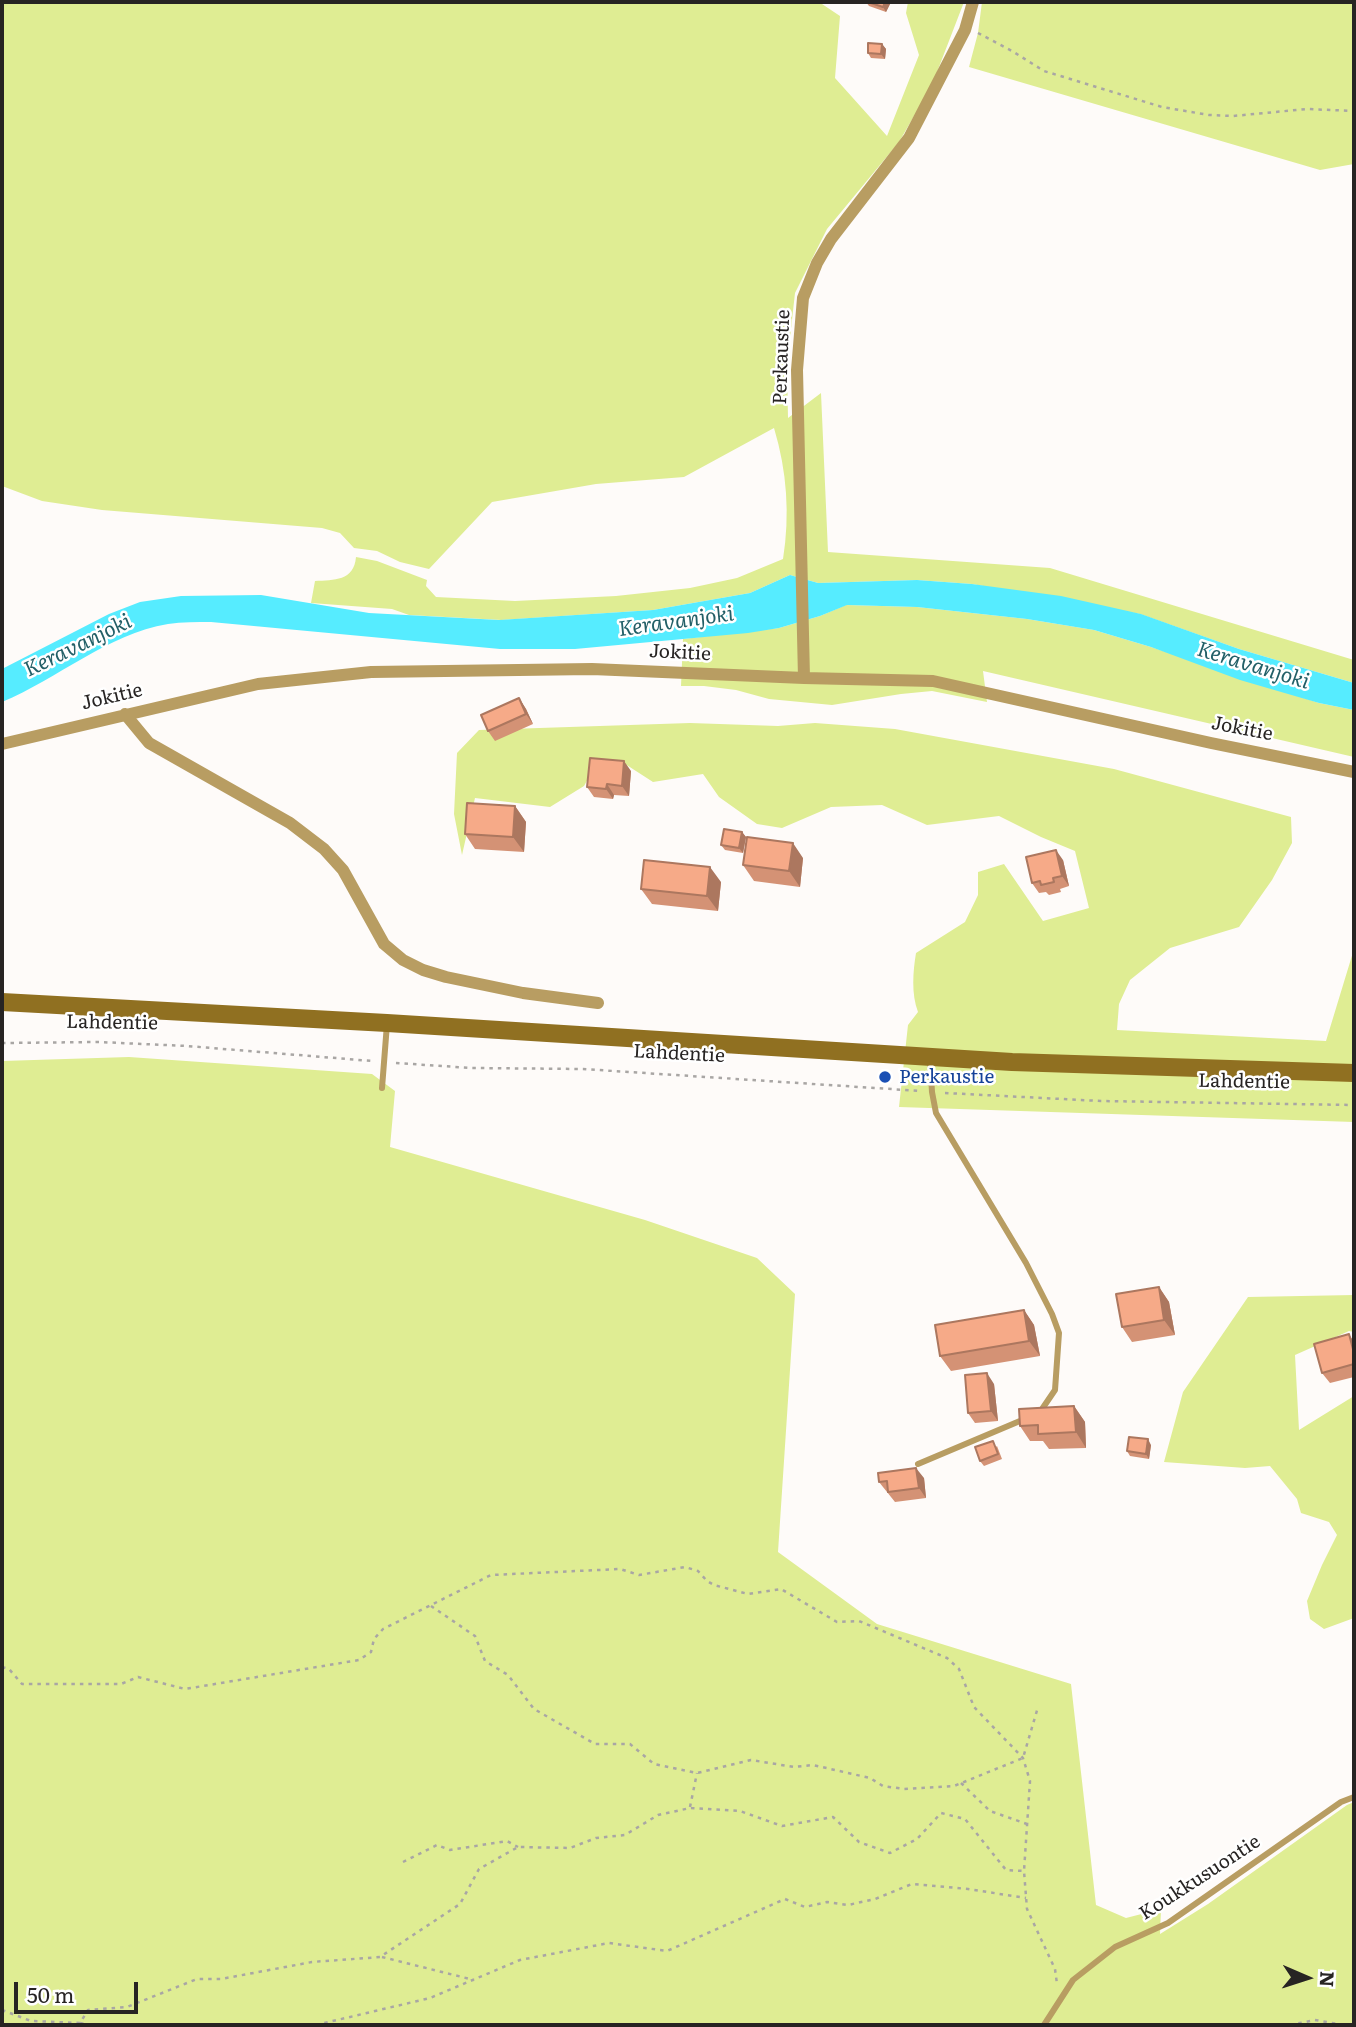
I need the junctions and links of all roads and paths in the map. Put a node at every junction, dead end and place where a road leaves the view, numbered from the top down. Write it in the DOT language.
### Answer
graph roads {
  1 [pos="974,2"];
  2 [pos="965,30"];
  3 [pos="1354,111"];
  4 [pos="804,678"];
  5 [pos="125,714"];
  6 [pos="2,744"];
  7 [pos="1354,772"];
  8 [pos="2,1002"];
  9 [pos="598,1003"];
  10 [pos="387,1023"];
  11 [pos="2,1043"];
  12 [pos="930,1056"];
  13 [pos="384,1062"];
  14 [pos="1354,1073"];
  15 [pos="382,1088"];
  16 [pos="932,1092"];
  17 [pos="1354,1105"];
  18 [pos="918,1464"];
  19 [pos="430,1606"];
  20 [pos="2,1667"];
  21 [pos="1038,1707"];
  22 [pos="1023,1758"];
  23 [pos="697,1773"];
  24 [pos="961,1783"];
  25 [pos="1354,1797"];
  26 [pos="690,1808"];
  27 [pos="1027,1824"];
  28 [pos="518,1847"];
  29 [pos="403,1862"];
  30 [pos="1024,1871"];
  31 [pos="1026,1898"];
  32 [pos="380,1957"];
  33 [pos="474,1980"];
  34 [pos="1059,2001"];
  35 [pos="2,2010"];
  36 [pos="80,2023"];
  37 [pos="90,2025"];
  38 [pos="316,2025"];
  39 [pos="1044,2025"];
  40 [pos="1290,2025"];
  41 [pos="1344,2025"];
  1 -- 2 [label="street, Perkaustie"];
  2 -- 3 [label="path"];
  2 -- 4 [label="street, Perkaustie"];
  4 -- 5 [label="street, Jokitie"];
  4 -- 7 [label="street, Jokitie"];
  5 -- 6 [label="street, Jokitie"];
  5 -- 9 [label="street"];
  8 -- 10 [label="main road, Lahdentie"];
  10 -- 12 [label="main road, Lahdentie"];
  10 -- 13 [label="lane"];
  11 -- 13 [label="path, Lahdentie"];
  12 -- 14 [label="main road, Lahdentie"];
  12 -- 16 [label="lane"];
  13 -- 15 [label="lane"];
  13 -- 16 [label="path, Lahdentie"];
  16 -- 17 [label="path, Lahdentie"];
  16 -- 18 [label="lane"];
  19 -- 20 [label="path"];
  19 -- 22 [label="path"];
  19 -- 23 [label="path"];
  21 -- 22 [label="path"];
  22 -- 24 [label="path"];
  22 -- 27 [label="path"];
  23 -- 24 [label="path"];
  23 -- 26 [label="path"];
  24 -- 27 [label="path"];
  25 -- 34 [label="lane, Koukkusuontie"];
  26 -- 28 [label="path"];
  26 -- 30 [label="path"];
  27 -- 30 [label="path"];
  28 -- 29 [label="path"];
  28 -- 32 [label="path"];
  30 -- 31 [label="path"];
  31 -- 33 [label="path"];
  31 -- 34 [label="path"];
  32 -- 33 [label="path"];
  32 -- 36 [label="path"];
  33 -- 38 [label="path"];
  34 -- 39 [label="lane, Koukkusuontie"];
  35 -- 36 [label="path"];
  36 -- 37 [label="path"];
  40 -- 41 [label="path"];
}
